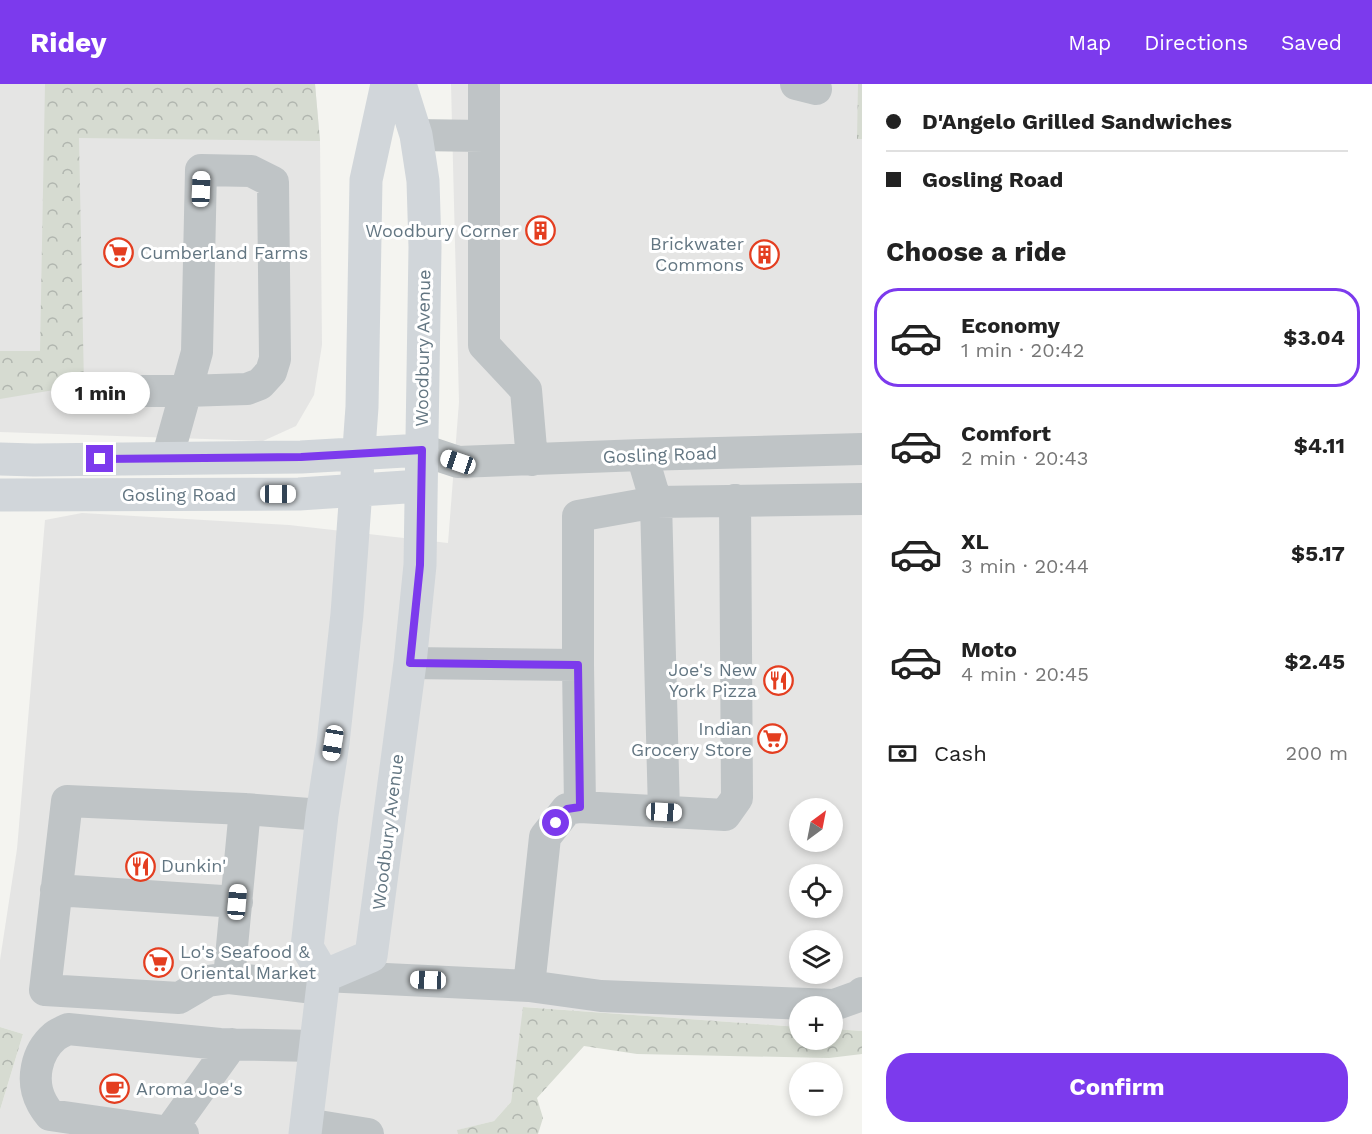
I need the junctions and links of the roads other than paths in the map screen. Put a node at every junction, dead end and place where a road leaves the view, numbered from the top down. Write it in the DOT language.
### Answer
graph roads {
  1 [pos="387,84"];
  2 [pos="400,84"];
  3 [pos="484,84"];
  4 [pos="416,135"];
  5 [pos="484,136"];
  6 [pos="101,390"];
  7 [pos="186,391"];
  8 [pos="862,449"];
  9 [pos="422,450"];
  10 [pos="359,454"];
  11 [pos="642,455"];
  12 [pos="0,459"];
  13 [pos="167,459"];
  14 [pos="532,460"];
  15 [pos="458,462"];
  16 [pos="421,486"];
  17 [pos="357,490"];
  18 [pos="0,495"];
  19 [pos="862,499"];
  20 [pos="735,500"];
  21 [pos="656,502"];
  22 [pos="410,663"];
  23 [pos="578,665"];
  24 [pos="580,807"];
  25 [pos="245,809"];
  26 [pos="664,812"];
  27 [pos="322,815"];
  28 [pos="56,891"];
  29 [pos="237,902"];
  30 [pos="230,978"];
  31 [pos="323,983"];
  32 [pos="529,986"];
  33 [pos="862,993"];
  34 [pos="232,1044"];
  35 [pos="315,1046"];
  36 [pos="305,1129"];
  37 [pos="176,1133"];
  38 [pos="368,1134"];
  1 -- 10 [label="main road"];
  2 -- 4 [label="main road, Woodbury Avenue"];
  3 -- 5 [label="street"];
  4 -- 5 [label="street"];
  4 -- 9 [label="main road, Woodbury Avenue"];
  5 -- 14 [label="street"];
  6 -- 7 [label="street"];
  7 -- 7 [label="street"];
  7 -- 13 [label="street"];
  8 -- 11 [label="street, Gosling Road"];
  9 -- 10 [label="main road, Gosling Road"];
  9 -- 15 [label="street, Gosling Road"];
  9 -- 16 [label="main road, Woodbury Avenue"];
  10 -- 13 [label="main road, Gosling Road"];
  10 -- 17 [label="main road"];
  11 -- 14 [label="street, Gosling Road"];
  11 -- 21 [label="street"];
  12 -- 13 [label="main road, Gosling Road"];
  14 -- 15 [label="street, Gosling Road"];
  15 -- 16 [label="street, Gosling Road"];
  16 -- 17 [label="main road, Gosling Road"];
  16 -- 22 [label="main road, Woodbury Avenue"];
  17 -- 18 [label="main road, Gosling Road"];
  17 -- 27 [label="main road"];
  19 -- 20 [label="street"];
  20 -- 21 [label="street"];
  20 -- 26 [label="street"];
  21 -- 23 [label="street"];
  21 -- 26 [label="street"];
  22 -- 23 [label="street"];
  22 -- 31 [label="main road, Woodbury Avenue"];
  23 -- 24 [label="street"];
  24 -- 26 [label="street"];
  24 -- 32 [label="street"];
  25 -- 27 [label="street"];
  25 -- 28 [label="street"];
  25 -- 29 [label="street"];
  27 -- 31 [label="main road"];
  28 -- 29 [label="street"];
  28 -- 30 [label="street"];
  29 -- 30 [label="street"];
  30 -- 31 [label="street"];
  31 -- 32 [label="street"];
  31 -- 35 [label="main road"];
  32 -- 33 [label="street"];
  34 -- 35 [label="street"];
  34 -- 37 [label="street"];
  34 -- 37 [label="street"];
  35 -- 36 [label="main road"];
  36 -- 38 [label="street"];
}
